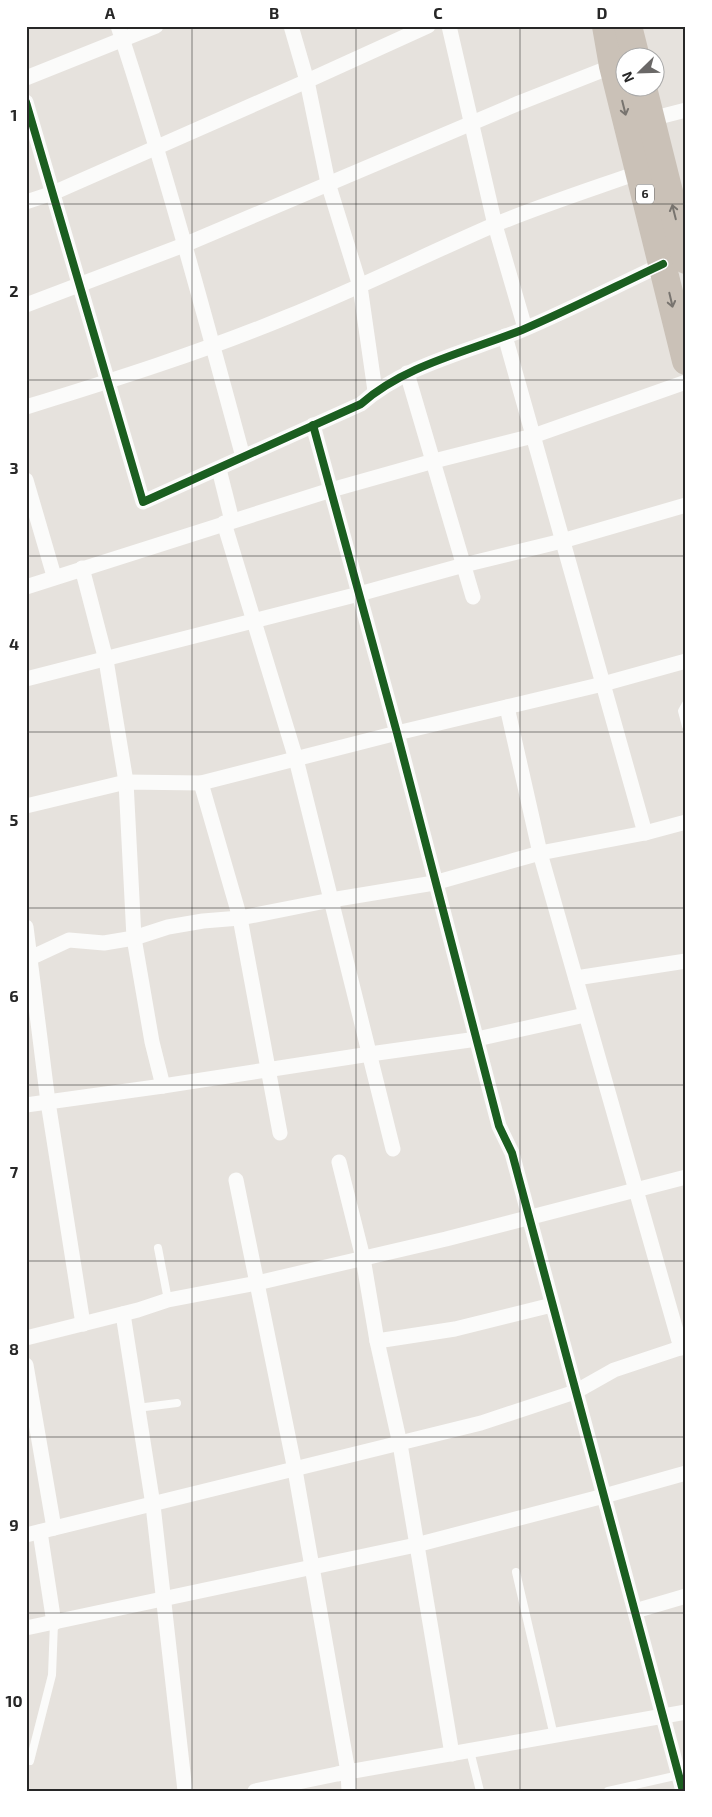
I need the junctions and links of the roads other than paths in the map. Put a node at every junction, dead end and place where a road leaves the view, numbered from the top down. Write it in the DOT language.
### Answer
graph roads {
  1 [pos="156,26"];
  2 [pos="291,26"];
  3 [pos="428,26"];
  4 [pos="449,26"];
  5 [pos="606,26"];
  6 [pos="628,26"];
  7 [pos="120,33"];
  8 [pos="618,48"];
  9 [pos="626,48"];
  10 [pos="614,66"];
  11 [pos="26,78"];
  12 [pos="308,82"];
  13 [pos="630,98"];
  14 [pos="646,98"];
  15 [pos="26,102"];
  16 [pos="686,110"];
  17 [pos="651,119"];
  18 [pos="470,123"];
  19 [pos="156,147"];
  20 [pos="640,172"];
  21 [pos="328,183"];
  22 [pos="53,192"];
  23 [pos="26,202"];
  24 [pos="495,225"];
  25 [pos="184,245"];
  26 [pos="674,262"];
  27 [pos="80,286"];
  28 [pos="360,286"];
  29 [pos="26,305"];
  30 [pos="524,328"];
  31 [pos="505,336"];
  32 [pos="213,346"];
  33 [pos="686,361"];
  34 [pos="407,373"];
  35 [pos="108,382"];
  36 [pos="686,382"];
  37 [pos="375,391"];
  38 [pos="26,407"];
  39 [pos="313,424"];
  40 [pos="533,436"];
  41 [pos="243,458"];
  42 [pos="434,461"];
  43 [pos="219,469"];
  44 [pos="26,480"];
  45 [pos="331,490"];
  46 [pos="686,505"];
  47 [pos="228,522"];
  48 [pos="562,541"];
  49 [pos="464,565"];
  50 [pos="82,568"];
  51 [pos="54,576"];
  52 [pos="26,586"];
  53 [pos="359,594"];
  54 [pos="473,597"];
  55 [pos="254,622"];
  56 [pos="106,660"];
  57 [pos="686,662"];
  58 [pos="26,680"];
  59 [pos="603,684"];
  60 [pos="686,704"];
  61 [pos="507,707"];
  62 [pos="686,726"];
  63 [pos="397,733"];
  64 [pos="296,759"];
  65 [pos="126,782"];
  66 [pos="201,783"];
  67 [pos="26,806"];
  68 [pos="686,822"];
  69 [pos="645,833"];
  70 [pos="540,853"];
  71 [pos="434,883"];
  72 [pos="331,900"];
  73 [pos="240,918"];
  74 [pos="26,927"];
  75 [pos="134,938"];
  76 [pos="28,959"];
  77 [pos="686,961"];
  78 [pos="576,978"];
  79 [pos="585,1015"];
  80 [pos="477,1039"];
  81 [pos="370,1054"];
  82 [pos="268,1069"];
  83 [pos="163,1086"];
  84 [pos="48,1102"];
  85 [pos="26,1105"];
  86 [pos="280,1133"];
  87 [pos="393,1149"];
  88 [pos="339,1162"];
  89 [pos="686,1177"];
  90 [pos="236,1180"];
  91 [pos="635,1189"];
  92 [pos="528,1217"];
  93 [pos="158,1248"];
  94 [pos="363,1258"];
  95 [pos="257,1282"];
  96 [pos="168,1300"];
  97 [pos="552,1305"];
  98 [pos="123,1314"];
  99 [pos="83,1324"];
  100 [pos="26,1338"];
  101 [pos="377,1341"];
  102 [pos="684,1347"];
  103 [pos="26,1365"];
  104 [pos="575,1392"];
  105 [pos="177,1403"];
  106 [pos="138,1408"];
  107 [pos="30,1414"];
  108 [pos="400,1444"];
  109 [pos="296,1470"];
  110 [pos="686,1473"];
  111 [pos="604,1496"];
  112 [pos="153,1505"];
  113 [pos="40,1532"];
  114 [pos="416,1545"];
  115 [pos="312,1568"];
  116 [pos="516,1572"];
  117 [pos="686,1596"];
  118 [pos="164,1599"];
  119 [pos="635,1611"];
  120 [pos="54,1623"];
  121 [pos="26,1628"];
  122 [pos="686,1712"];
  123 [pos="664,1718"];
  124 [pos="554,1736"];
  125 [pos="470,1751"];
  126 [pos="452,1754"];
  127 [pos="30,1761"];
  128 [pos="348,1772"];
  129 [pos="679,1775"];
  130 [pos="185,1791"];
  131 [pos="255,1791"];
  132 [pos="350,1791"];
  133 [pos="480,1791"];
  134 [pos="608,1791"];
  135 [pos="683,1791"];
  1 -- 7 [label="street"];
  2 -- 12 [label="street"];
  3 -- 12 [label="street"];
  4 -- 18 [label="street"];
  5 -- 8 [label="highway, 6"];
  6 -- 9 [label="highway, 6"];
  7 -- 11 [label="street"];
  7 -- 19 [label="street"];
  10 -- 18 [label="street"];
  12 -- 19 [label="street"];
  12 -- 21 [label="street"];
  13 -- 20 [label="highway, 6, one-way"];
  14 -- 17 [label="highway, 6"];
  15 -- 22 [label="street"];
  16 -- 17 [label="street"];
  26 -- 17 [label="highway, 6, one-way"];
  18 -- 21 [label="street"];
  18 -- 24 [label="street"];
  19 -- 22 [label="street"];
  19 -- 25 [label="street"];
  20 -- 24 [label="street"];
  20 -- 26 [label="highway, 6"];
  21 -- 25 [label="street"];
  21 -- 28 [label="street"];
  22 -- 23 [label="street"];
  22 -- 27 [label="street"];
  24 -- 28 [label="street"];
  24 -- 30 [label="street"];
  25 -- 27 [label="street"];
  25 -- 32 [label="street"];
  26 -- 30 [label="street"];
  26 -- 33 [label="highway, 6, one-way"];
  27 -- 29 [label="street"];
  27 -- 35 [label="street"];
  28 -- 32 [label="street"];
  28 -- 37 [label="street"];
  30 -- 31 [label="street"];
  31 -- 34 [label="street"];
  31 -- 40 [label="street"];
  32 -- 35 [label="street"];
  32 -- 41 [label="street"];
  34 -- 37 [label="street"];
  34 -- 42 [label="street"];
  35 -- 38 [label="street"];
  35 -- 43 [label="street"];
  36 -- 40 [label="street"];
  37 -- 39 [label="street"];
  39 -- 41 [label="street"];
  39 -- 45 [label="street"];
  40 -- 42 [label="street"];
  40 -- 48 [label="street"];
  41 -- 43 [label="street"];
  42 -- 45 [label="street"];
  42 -- 49 [label="street"];
  43 -- 47 [label="street"];
  44 -- 51 [label="street"];
  45 -- 47 [label="street"];
  45 -- 53 [label="street"];
  46 -- 48 [label="street"];
  47 -- 50 [label="street"];
  47 -- 55 [label="street"];
  48 -- 49 [label="street"];
  48 -- 59 [label="street"];
  49 -- 53 [label="street"];
  49 -- 54 [label="street"];
  50 -- 51 [label="street"];
  50 -- 56 [label="street"];
  51 -- 52 [label="street"];
  53 -- 55 [label="street"];
  53 -- 63 [label="street"];
  55 -- 56 [label="street"];
  55 -- 64 [label="street"];
  56 -- 58 [label="street"];
  56 -- 65 [label="street"];
  57 -- 59 [label="street"];
  59 -- 61 [label="street"];
  59 -- 69 [label="street"];
  60 -- 62 [label="lane"];
  61 -- 63 [label="street"];
  61 -- 70 [label="street"];
  63 -- 64 [label="street"];
  63 -- 71 [label="street"];
  64 -- 66 [label="street"];
  64 -- 72 [label="street"];
  65 -- 66 [label="street"];
  65 -- 67 [label="street"];
  65 -- 75 [label="street"];
  66 -- 73 [label="street"];
  68 -- 69 [label="street"];
  69 -- 70 [label="street"];
  70 -- 71 [label="street"];
  70 -- 78 [label="street"];
  71 -- 72 [label="street"];
  71 -- 80 [label="street"];
  72 -- 73 [label="street"];
  72 -- 81 [label="street"];
  73 -- 75 [label="street"];
  73 -- 82 [label="street"];
  74 -- 76 [label="street"];
  75 -- 76 [label="street"];
  75 -- 83 [label="street"];
  76 -- 84 [label="street"];
  77 -- 78 [label="street"];
  78 -- 79 [label="street"];
  79 -- 80 [label="street"];
  79 -- 91 [label="street"];
  80 -- 81 [label="street"];
  80 -- 92 [label="street"];
  81 -- 82 [label="street"];
  81 -- 87 [label="street"];
  82 -- 83 [label="street"];
  82 -- 86 [label="street"];
  83 -- 84 [label="street"];
  84 -- 85 [label="street"];
  84 -- 99 [label="street"];
  88 -- 94 [label="street"];
  89 -- 91 [label="street"];
  90 -- 95 [label="street"];
  91 -- 92 [label="street"];
  91 -- 102 [label="street"];
  92 -- 94 [label="street"];
  92 -- 97 [label="street"];
  93 -- 96 [label="lane"];
  94 -- 95 [label="street"];
  94 -- 101 [label="street"];
  95 -- 96 [label="street"];
  95 -- 109 [label="street"];
  96 -- 98 [label="street"];
  97 -- 101 [label="street"];
  97 -- 104 [label="street"];
  98 -- 99 [label="street"];
  98 -- 106 [label="street"];
  99 -- 100 [label="street"];
  101 -- 108 [label="street"];
  102 -- 104 [label="street"];
  103 -- 107 [label="street"];
  104 -- 108 [label="street"];
  104 -- 111 [label="street"];
  105 -- 106 [label="lane"];
  106 -- 112 [label="street"];
  107 -- 113 [label="street"];
  108 -- 109 [label="street"];
  108 -- 114 [label="street"];
  109 -- 112 [label="street"];
  109 -- 115 [label="street"];
  110 -- 111 [label="street"];
  111 -- 114 [label="street"];
  111 -- 119 [label="street"];
  112 -- 113 [label="street"];
  112 -- 118 [label="street"];
  113 -- 120 [label="street"];
  114 -- 115 [label="street"];
  114 -- 126 [label="street"];
  115 -- 118 [label="street"];
  115 -- 128 [label="street"];
  116 -- 124 [label="lane"];
  117 -- 119 [label="street"];
  118 -- 120 [label="street"];
  118 -- 130 [label="street"];
  119 -- 123 [label="street"];
  120 -- 121 [label="street"];
  120 -- 127 [label="lane"];
  122 -- 123 [label="street"];
  123 -- 124 [label="street"];
  123 -- 129 [label="street"];
  124 -- 125 [label="street"];
  125 -- 126 [label="street"];
  125 -- 133 [label="lane"];
  126 -- 128 [label="street"];
  128 -- 131 [label="street"];
  128 -- 132 [label="street"];
  129 -- 134 [label="lane"];
  129 -- 135 [label="street"];
}
